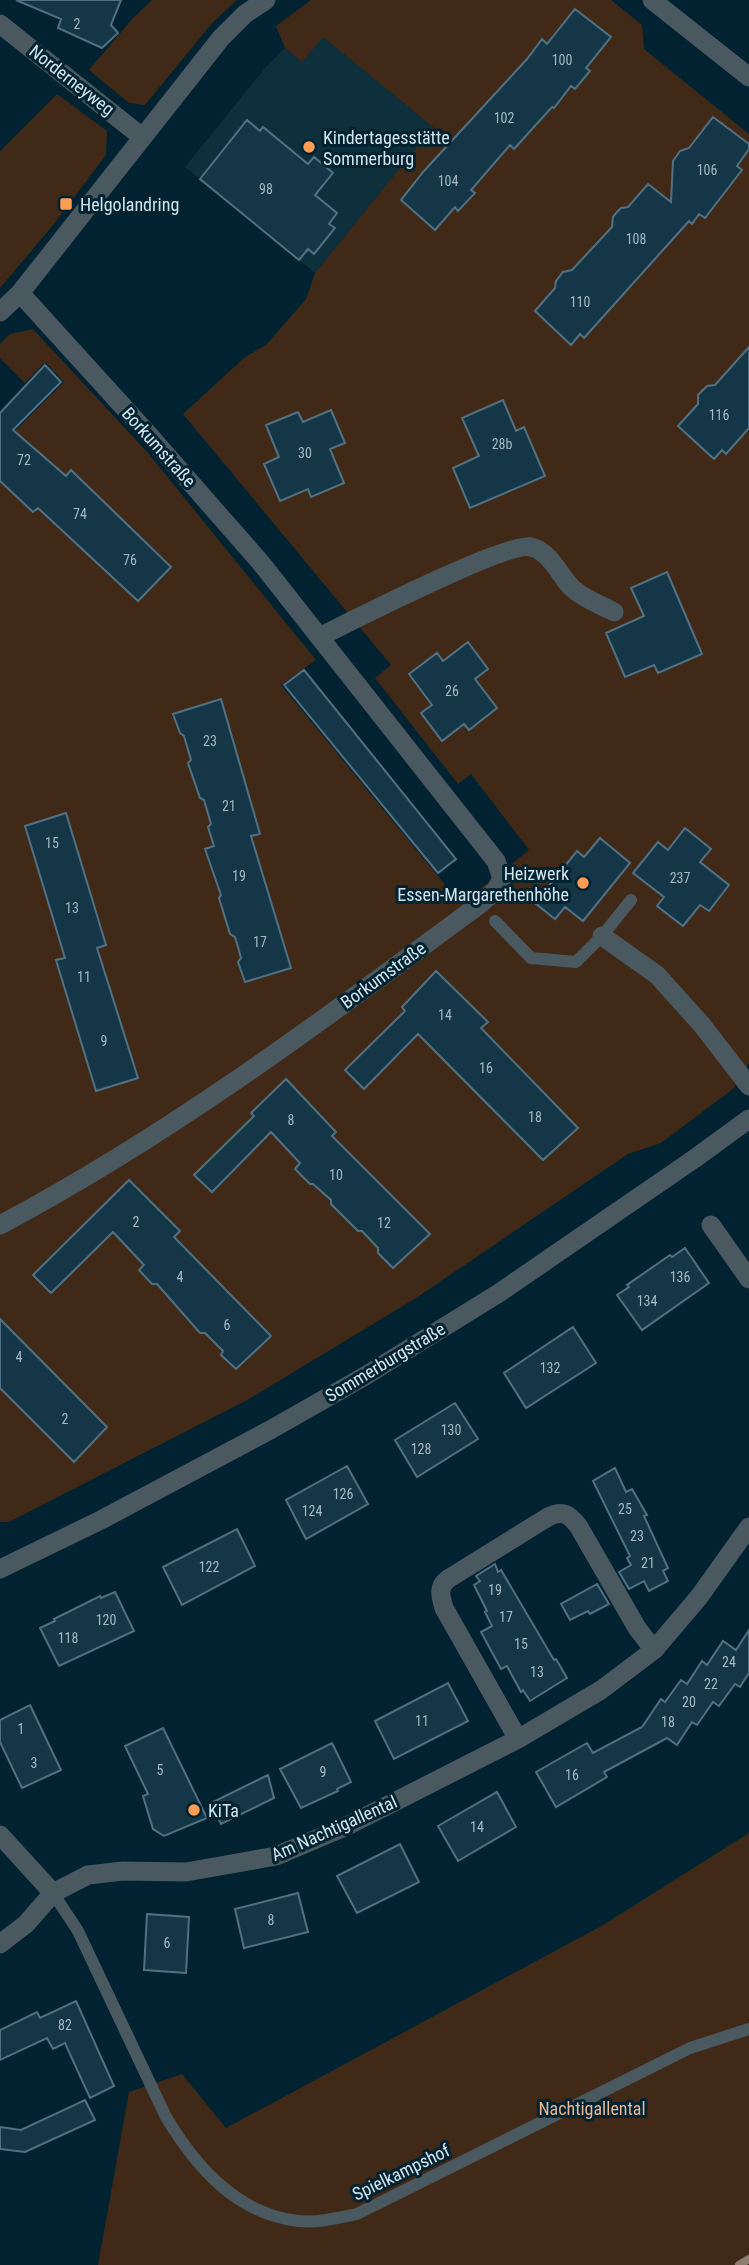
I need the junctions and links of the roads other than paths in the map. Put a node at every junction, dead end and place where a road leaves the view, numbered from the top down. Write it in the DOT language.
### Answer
graph roads {
  1 [pos="266,0"];
  2 [pos="652,0"];
  3 [pos="0,24"];
  4 [pos="749,76"];
  5 [pos="142,137"];
  6 [pos="20,293"];
  7 [pos="0,312"];
  8 [pos="614,612"];
  9 [pos="319,637"];
  10 [pos="631,900"];
  11 [pos="495,921"];
  12 [pos="602,936"];
  13 [pos="749,1086"];
  14 [pos="749,1119"];
  15 [pos="0,1225"];
  16 [pos="711,1225"];
  17 [pos="749,1279"];
  18 [pos="749,1527"];
  19 [pos="0,1570"];
  20 [pos="654,1650"];
  21 [pos="518,1739"];
  22 [pos="0,1835"];
  23 [pos="53,1893"];
  24 [pos="0,1944"];
  25 [pos="749,2029"];
  1 -- 5 [label="street"];
  2 -- 4 [label="street"];
  3 -- 5 [label="street, Norderneyweg"];
  5 -- 6 [label="street"];
  6 -- 7 [label="street"];
  6 -- 9 [label="street, Borkumstraße"];
  8 -- 9 [label="street"];
  9 -- 15 [label="street, Borkumstraße"];
  10 -- 12 [label="lane"];
  11 -- 12 [label="lane"];
  12 -- 13 [label="street"];
  14 -- 19 [label="street, Sommerburgstraße"];
  16 -- 17 [label="street"];
  18 -- 20 [label="street, Am Nachtigallental"];
  20 -- 21 [label="street, Am Nachtigallental"];
  20 -- 21 [label="street"];
  21 -- 23 [label="street, Am Nachtigallental"];
  22 -- 23 [label="street"];
  23 -- 24 [label="street"];
  23 -- 25 [label="lane, Spielkampshof"];
}
